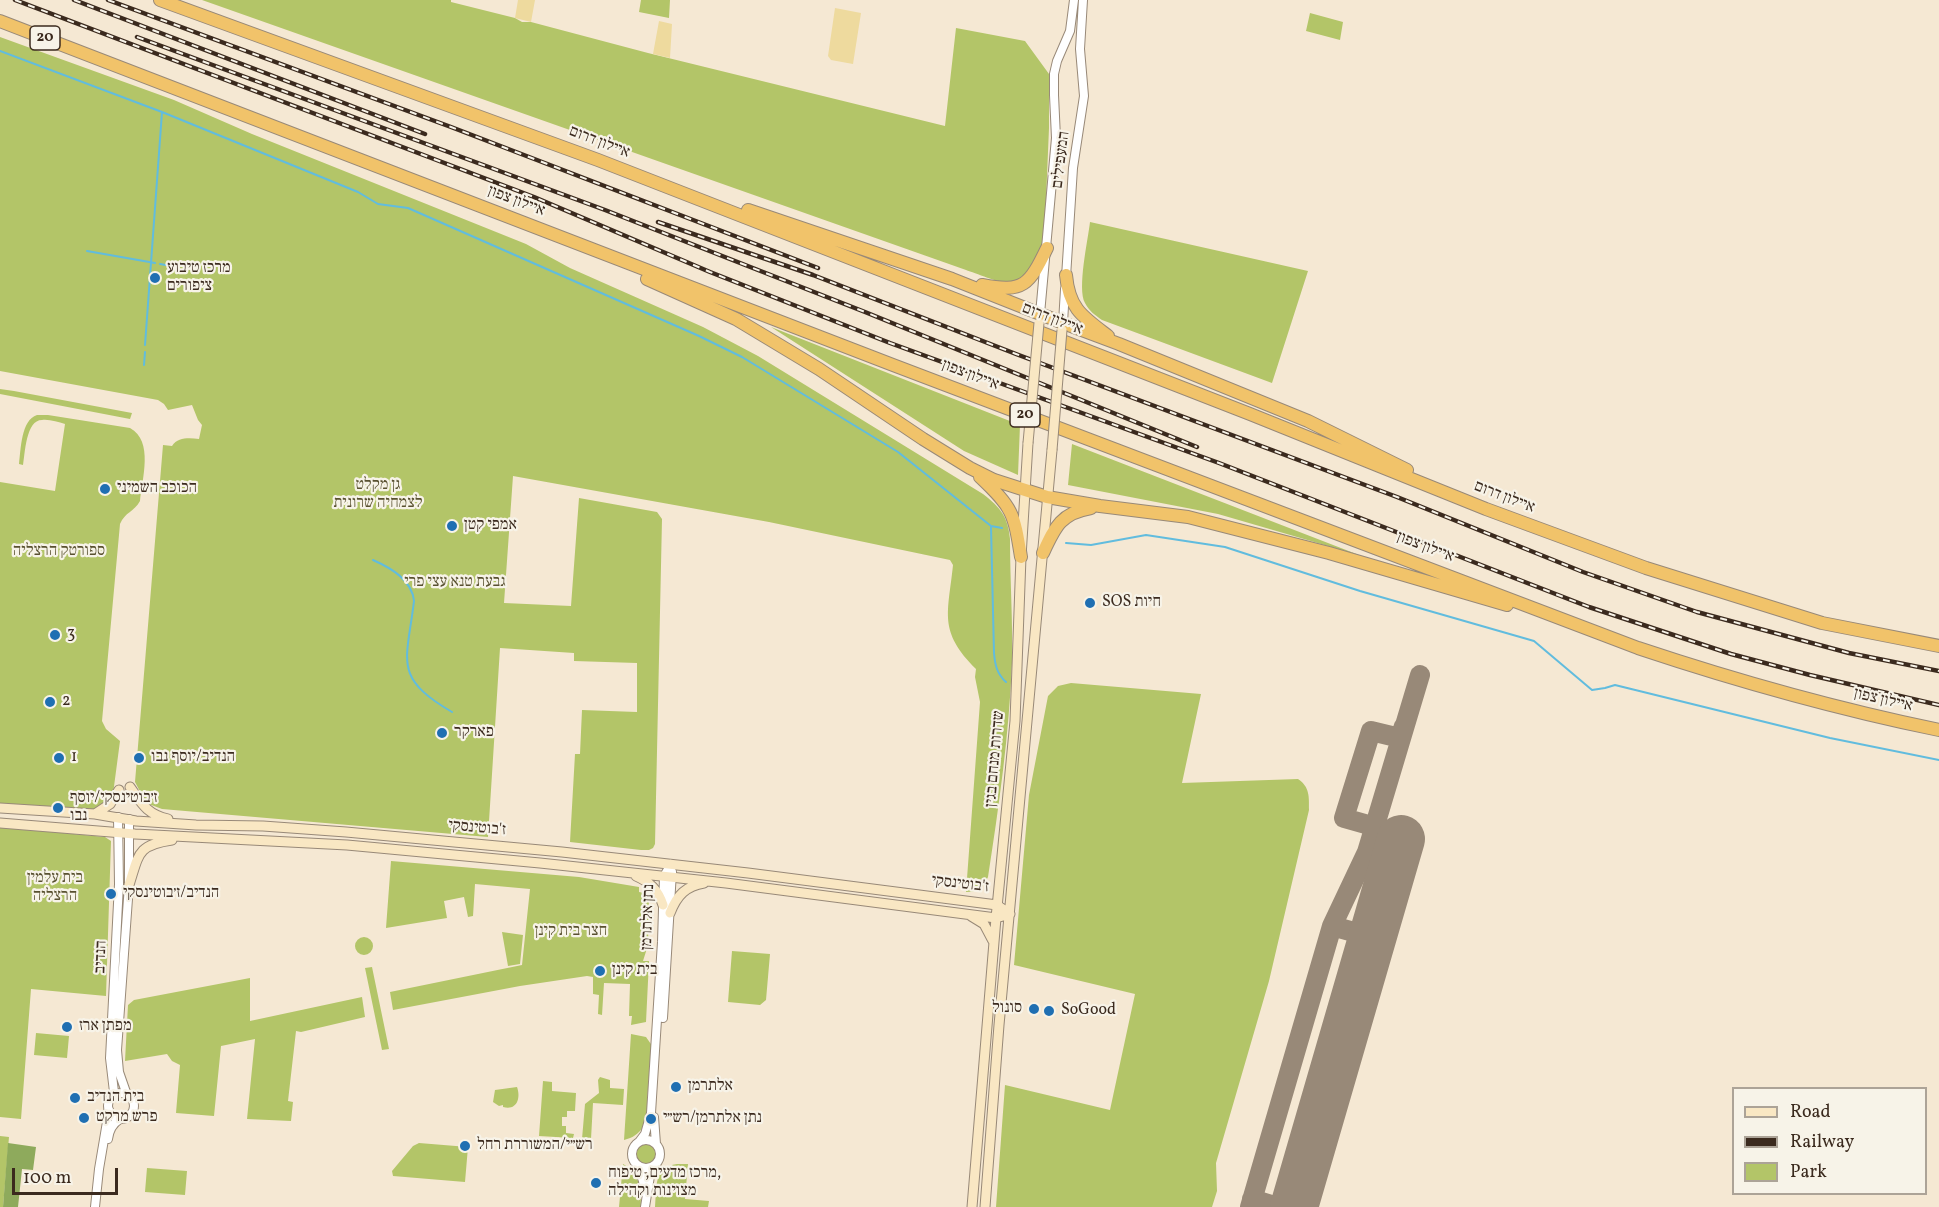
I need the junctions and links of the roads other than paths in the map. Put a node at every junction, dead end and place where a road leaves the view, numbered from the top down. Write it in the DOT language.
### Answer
graph roads {
  1 [pos="160,0"];
  2 [pos="1074,0"];
  3 [pos="1083,0"];
  4 [pos="0,21"];
  5 [pos="598,160"];
  6 [pos="473,203"];
  7 [pos="1047,248"];
  8 [pos="1066,275"];
  9 [pos="952,279"];
  10 [pos="1040,318"];
  11 [pos="1062,326"];
  12 [pos="1119,344"];
  13 [pos="970,468"];
  14 [pos="1024,490"];
  15 [pos="1047,497"];
  16 [pos="1100,506"];
  17 [pos="1486,509"];
  18 [pos="1044,553"];
  19 [pos="1021,557"];
  20 [pos="1586,628"];
  21 [pos="1939,646"];
  22 [pos="1939,730"];
  23 [pos="130,787"];
  24 [pos="119,790"];
  25 [pos="0,808"];
  26 [pos="94,814"];
  27 [pos="118,817"];
  28 [pos="129,819"];
  29 [pos="0,823"];
  30 [pos="196,825"];
  31 [pos="124,832"];
  32 [pos="195,837"];
  33 [pos="671,864"];
  34 [pos="622,871"];
  35 [pos="1000,876"];
  36 [pos="668,877"];
  37 [pos="712,882"];
  38 [pos="129,885"];
  39 [pos="965,901"];
  40 [pos="663,905"];
  41 [pos="997,905"];
  42 [pos="670,913"];
  43 [pos="963,913"];
  44 [pos="1010,914"];
  45 [pos="996,918"];
  46 [pos="994,944"];
  47 [pos="127,1095"];
  48 [pos="111,1098"];
  49 [pos="109,1110"];
  50 [pos="120,1119"];
  51 [pos="639,1142"];
  52 [pos="656,1144"];
  53 [pos="638,1166"];
  54 [pos="655,1166"];
  55 [pos="99,1169"];
  56 [pos="646,1196"];
  57 [pos="95,1207"];
  58 [pos="645,1207"];
  59 [pos="972,1207"];
  60 [pos="985,1207"];
  1 -- 5 [label="highway, איילון דרום"];
  2 -- 7 [label="street, המעפילים"];
  3 -- 8 [label="street, המעפילים"];
  4 -- 6 [label="highway, איילון צפון / 20"];
  5 -- 9 [label="highway"];
  5 -- 17 [label="highway, איילון דרום"];
  6 -- 13 [label="highway"];
  6 -- 20 [label="highway, איילון צפון / 20"];
  7 -- 9 [label="highway"];
  7 -- 10 [label="street, המעפילים"];
  8 -- 11 [label="street, המעפילים"];
  8 -- 12 [label="highway"];
  9 -- 10 [label="highway"];
  10 -- 11 [label="highway"];
  10 -- 14 [label="main road, שדרות מנחם בגין, bridge"];
  11 -- 12 [label="highway"];
  11 -- 15 [label="main road, שדרות מנחם בגין, bridge"];
  12 -- 17 [label="highway"];
  13 -- 14 [label="highway"];
  13 -- 19 [label="highway"];
  14 -- 15 [label="highway"];
  14 -- 19 [label="main road, שדרות מנחם בגין"];
  15 -- 16 [label="highway"];
  15 -- 18 [label="main road, שדרות מנחם בגין"];
  16 -- 18 [label="highway"];
  16 -- 20 [label="highway"];
  17 -- 21 [label="highway, איילון דרום"];
  18 -- 44 [label="main road, שדרות מנחם בגין"];
  19 -- 35 [label="main road, שדרות מנחם בגין"];
  20 -- 22 [label="highway, איילון צפון / 20"];
  23 -- 30 [label="main road"];
  24 -- 26 [label="main road"];
  25 -- 26 [label="main road, ז'בוטינסקי"];
  26 -- 27 [label="main road, ז'בוטינסקי"];
  27 -- 28 [label="main road, ז'בוטינסקי"];
  27 -- 31 [label="street, הנדיב"];
  28 -- 30 [label="main road, ז'בוטינסקי"];
  28 -- 31 [label="street, הנדיב"];
  29 -- 31 [label="main road, ז'בוטינסקי"];
  30 -- 33 [label="main road, ז'בוטינסקי"];
  31 -- 32 [label="main road, ז'בוטינסקי"];
  31 -- 38 [label="street, הנדיב"];
  31 -- 48 [label="street, הנדיב"];
  32 -- 34 [label="main road, ז'בוטינסקי"];
  32 -- 38 [label="main road"];
  33 -- 36 [label="street, נתן אלתרמן"];
  33 -- 39 [label="main road, ז'בוטינסקי"];
  34 -- 36 [label="main road, ז'בוטינסקי"];
  34 -- 40 [label="main road"];
  35 -- 39 [label="main road"];
  35 -- 41 [label="main road, שדרות מנחם בגין"];
  36 -- 37 [label="main road, ז'בוטינסקי"];
  36 -- 40 [label="street, נתן אלתרמן"];
  36 -- 42 [label="street, נתן אלתרמן"];
  37 -- 42 [label="main road"];
  37 -- 43 [label="main road, ז'בוטינסקי"];
  38 -- 47 [label="street, הנדיב"];
  39 -- 41 [label="main road, ז'בוטינסקי"];
  40 -- 51 [label="street, נתן אלתרמן"];
  41 -- 44 [label="main road, ז'בוטינסקי"];
  41 -- 45 [label="main road, שדרות מנחם בגין"];
  42 -- 52 [label="street, נתן אלתרמן"];
  43 -- 45 [label="main road, ז'בוטינסקי"];
  43 -- 46 [label="main road"];
  44 -- 45 [label="main road, ז'בוטינסקי"];
  44 -- 60 [label="main road, שדרות מנחם בגין"];
  45 -- 46 [label="main road, שדרות מנחם בגין"];
  46 -- 59 [label="main road, שדרות מנחם בגין"];
  47 -- 48 [label="street"];
  47 -- 50 [label="street"];
  48 -- 49 [label="street"];
  49 -- 50 [label="street"];
  49 -- 55 [label="street"];
  50 -- 55 [label="street"];
  51 -- 52 [label="street"];
  51 -- 53 [label="street"];
  52 -- 54 [label="street"];
  53 -- 54 [label="street"];
  53 -- 56 [label="street"];
  54 -- 56 [label="street"];
  55 -- 57 [label="street"];
  56 -- 58 [label="street"];
}
